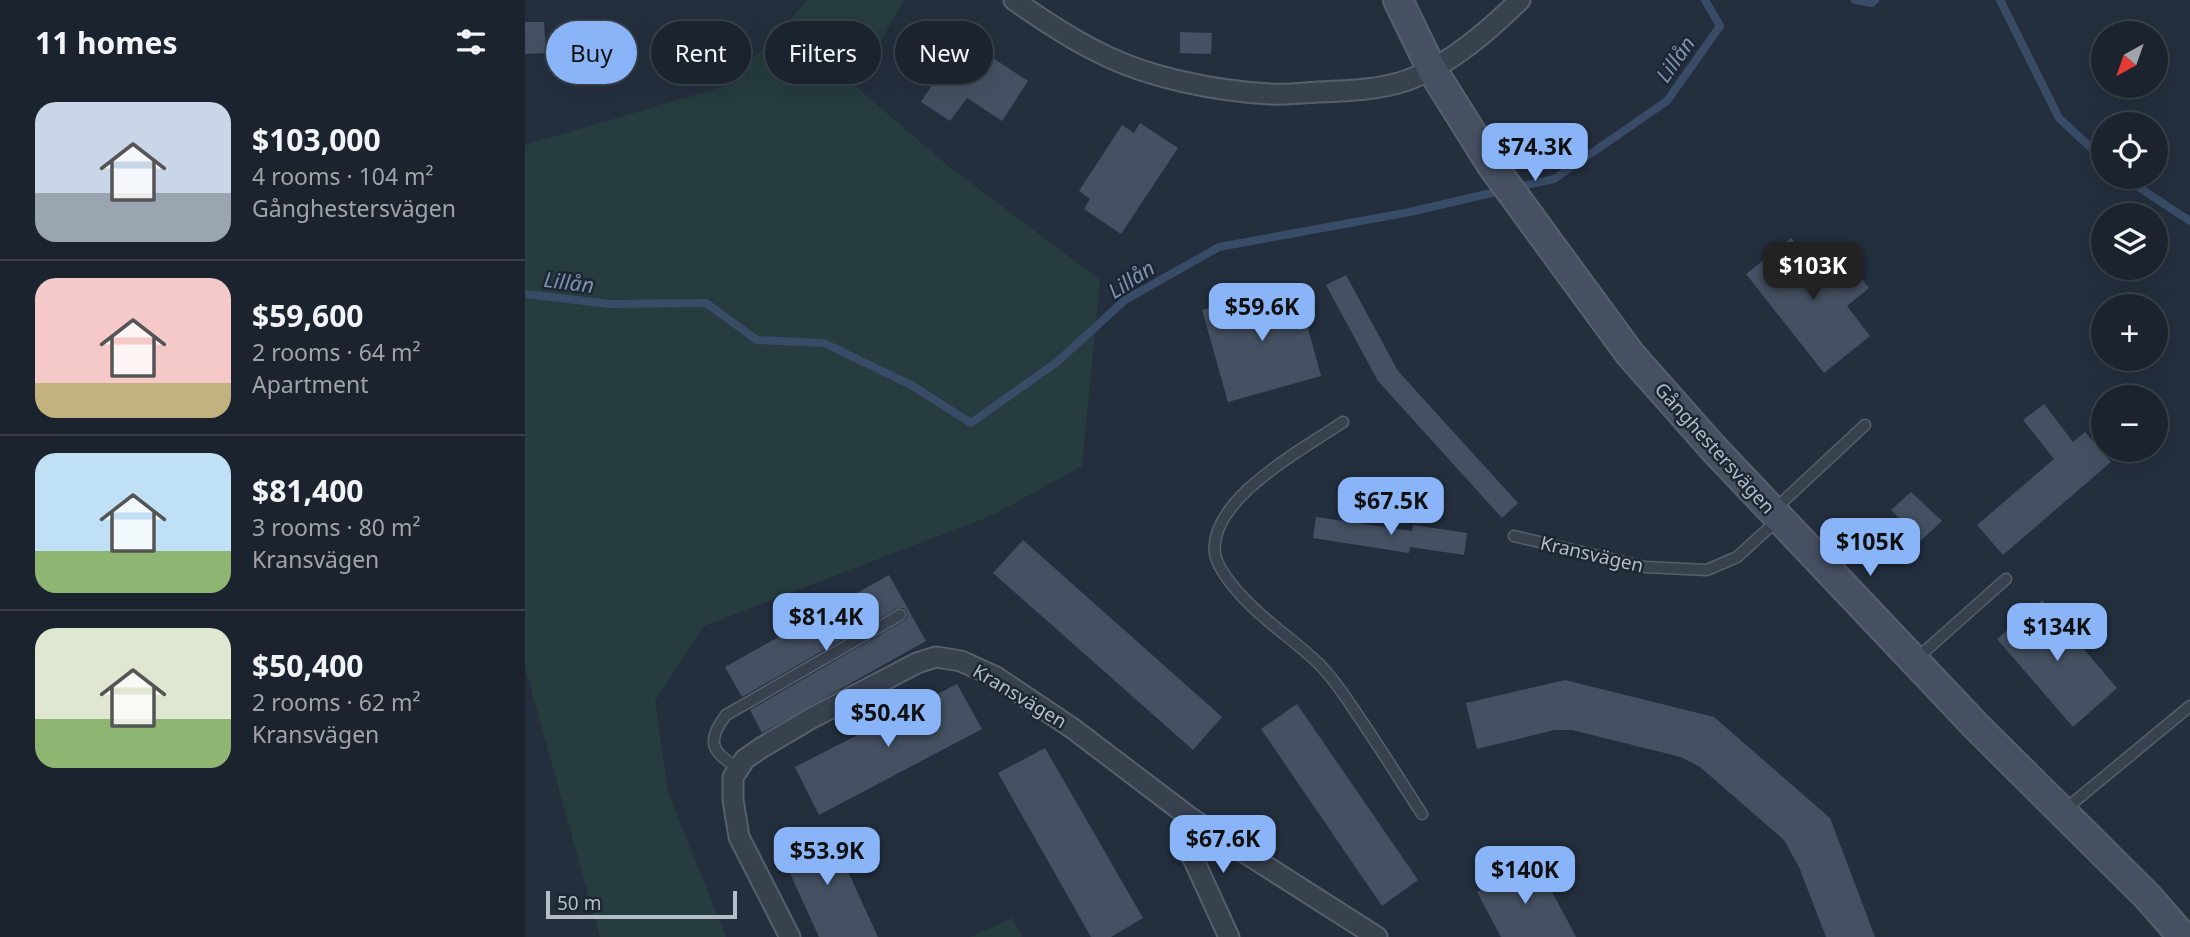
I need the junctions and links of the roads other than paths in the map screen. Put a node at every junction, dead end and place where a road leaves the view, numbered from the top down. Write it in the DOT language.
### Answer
graph roads {
  1 [pos="1014,0"];
  2 [pos="1398,0"];
  3 [pos="1520,0"];
  4 [pos="1431,68"];
  5 [pos="1343,422"];
  6 [pos="1865,425"];
  7 [pos="1776,515"];
  8 [pos="1514,536"];
  9 [pos="2006,579"];
  10 [pos="900,615"];
  11 [pos="1915,660"];
  12 [pos="2190,706"];
  13 [pos="739,768"];
  14 [pos="2062,811"];
  15 [pos="1422,814"];
  16 [pos="1192,818"];
  17 [pos="790,937"];
  18 [pos="1229,937"];
  19 [pos="1377,937"];
  20 [pos="2183,937"];
  1 -- 4 [label="street"];
  2 -- 4 [label="street, Gånghestersvägen"];
  3 -- 4 [label="street"];
  4 -- 7 [label="street, Gånghestersvägen"];
  5 -- 15 [label="lane"];
  6 -- 7 [label="lane, Kransvägen"];
  7 -- 8 [label="lane, Kransvägen"];
  7 -- 11 [label="street, Gånghestersvägen"];
  9 -- 11 [label="lane"];
  10 -- 13 [label="lane"];
  11 -- 14 [label="street, Gånghestersvägen"];
  12 -- 14 [label="lane"];
  13 -- 16 [label="street, Kransvägen"];
  13 -- 17 [label="street"];
  14 -- 20 [label="street, Gånghestersvägen"];
  16 -- 18 [label="street"];
  16 -- 19 [label="street, Kransvägen"];
}
